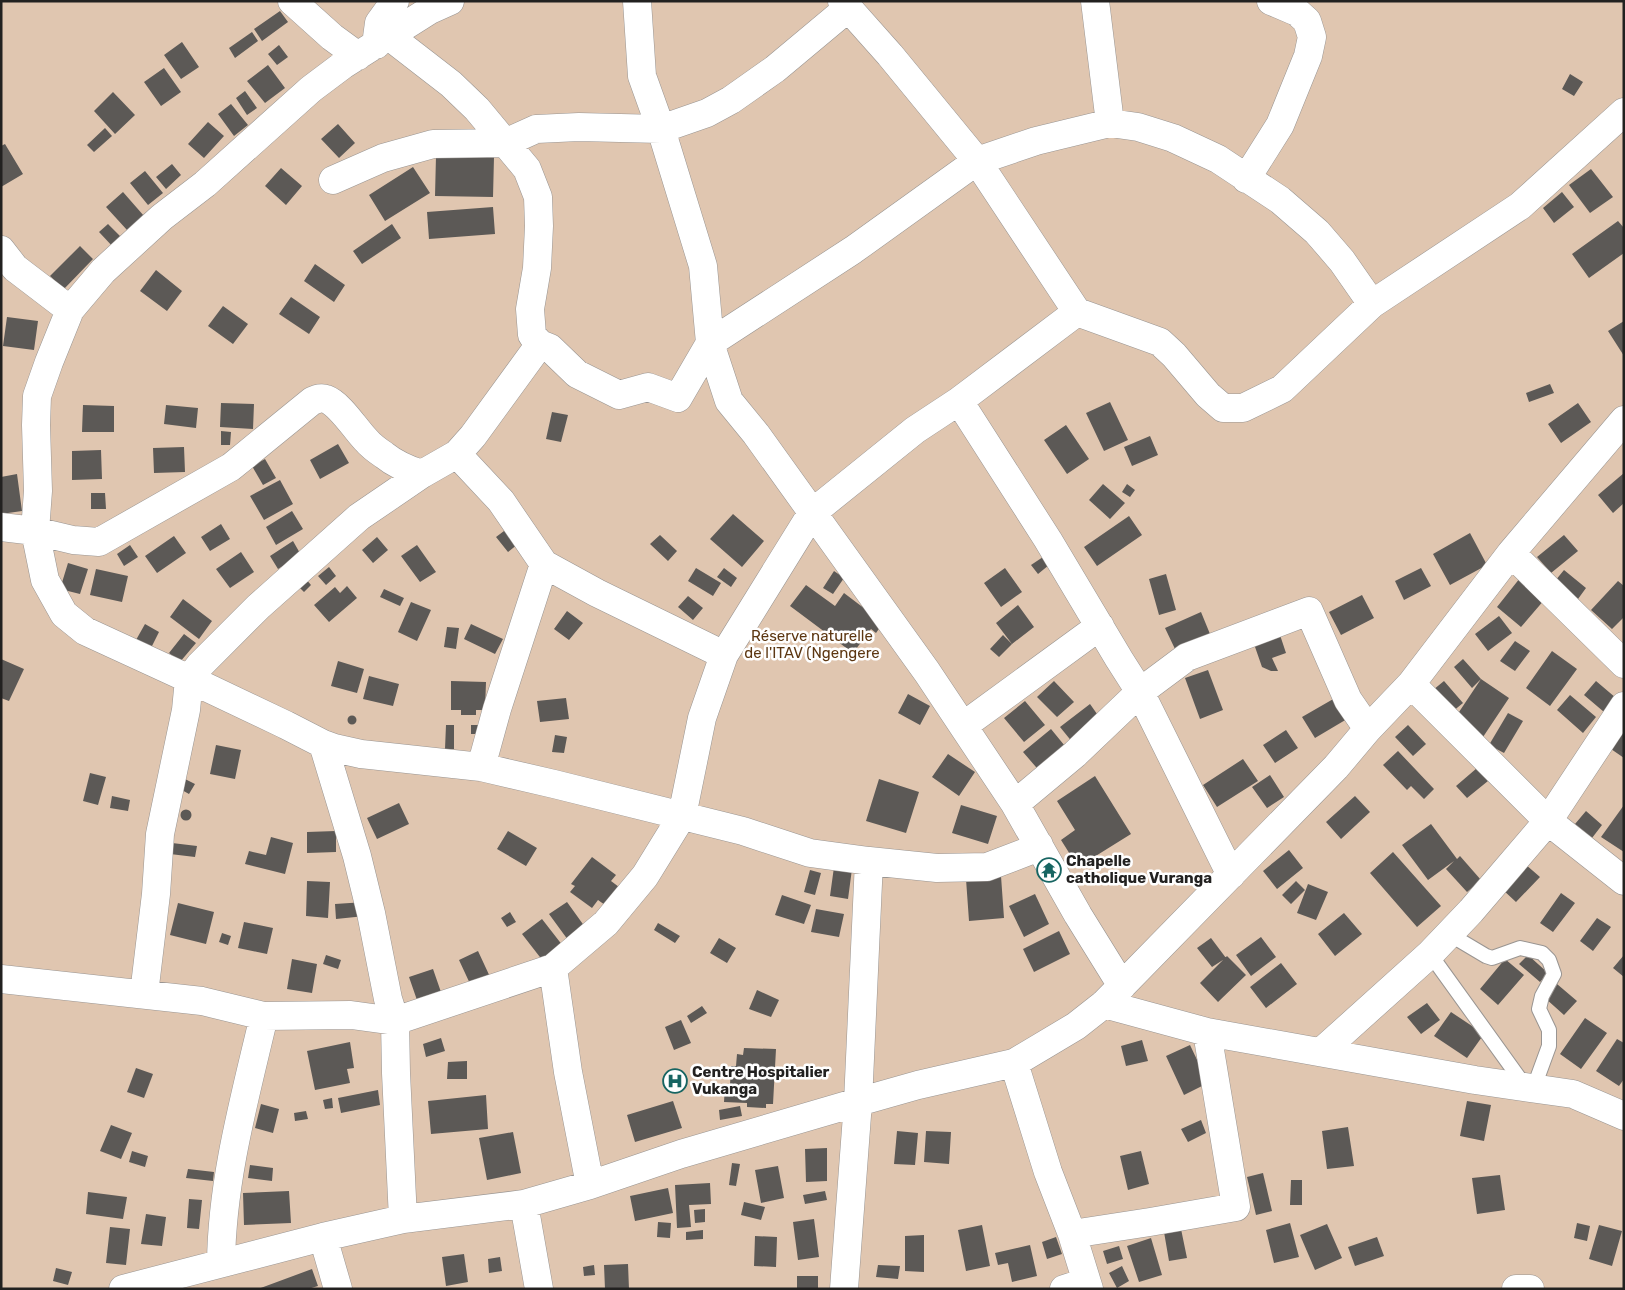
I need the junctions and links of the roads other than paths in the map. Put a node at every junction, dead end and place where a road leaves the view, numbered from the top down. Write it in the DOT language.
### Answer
graph roads {
  1 [pos="292,1"];
  2 [pos="395,1"];
  3 [pos="450,1"];
  4 [pos="637,1"];
  5 [pos="1095,1"];
  6 [pos="1271,1"];
  7 [pos="845,4"];
  8 [pos="374,46"];
  9 [pos="1624,112"];
  10 [pos="1110,123"];
  11 [pos="661,129"];
  12 [pos="505,143"];
  13 [pos="977,161"];
  14 [pos="1246,179"];
  15 [pos="333,180"];
  16 [pos="1,250"];
  17 [pos="1372,304"];
  18 [pos="70,310"];
  19 [pos="1077,312"];
  20 [pos="710,343"];
  21 [pos="540,344"];
  22 [pos="959,401"];
  23 [pos="1624,420"];
  24 [pos="457,454"];
  25 [pos="422,474"];
  26 [pos="812,513"];
  27 [pos="1,527"];
  28 [pos="35,531"];
  29 [pos="1511,553"];
  30 [pos="544,564"];
  31 [pos="1100,626"];
  32 [pos="724,654"];
  33 [pos="1624,664"];
  34 [pos="189,679"];
  35 [pos="1411,684"];
  36 [pos="1140,692"];
  37 [pos="1624,706"];
  38 [pos="964,726"];
  39 [pos="1368,729"];
  40 [pos="323,744"];
  41 [pos="481,767"];
  42 [pos="1015,804"];
  43 [pos="682,816"];
  44 [pos="1548,821"];
  45 [pos="1039,845"];
  46 [pos="869,861"];
  47 [pos="1231,876"];
  48 [pos="1624,881"];
  49 [pos="1449,934"];
  50 [pos="1430,954"];
  51 [pos="553,968"];
  52 [pos="1,979"];
  53 [pos="144,994"];
  54 [pos="1113,995"];
  55 [pos="264,1016"];
  56 [pos="395,1020"];
  57 [pos="1207,1032"];
  58 [pos="1321,1052"];
  59 [pos="1014,1063"];
  60 [pos="1529,1087"];
  61 [pos="858,1102"];
  62 [pos="1624,1116"];
  63 [pos="590,1184"];
  64 [pos="524,1204"];
  65 [pos="403,1219"];
  66 [pos="1072,1234"];
  67 [pos="322,1237"];
  68 [pos="221,1263"];
  69 [pos="1080,1286"];
  70 [pos="131,1288"];
  71 [pos="338,1289"];
  72 [pos="539,1289"];
  73 [pos="844,1289"];
  74 [pos="1516,1289"];
  75 [pos="1530,1289"];
  1 -- 8 [label="street"];
  2 -- 8 [label="street"];
  3 -- 8 [label="street"];
  4 -- 11 [label="street"];
  5 -- 10 [label="street"];
  6 -- 14 [label="street"];
  7 -- 11 [label="street"];
  7 -- 13 [label="street"];
  8 -- 12 [label="street"];
  8 -- 18 [label="street"];
  9 -- 17 [label="street"];
  10 -- 13 [label="street"];
  10 -- 14 [label="street"];
  11 -- 12 [label="street"];
  11 -- 20 [label="street"];
  12 -- 15 [label="street"];
  12 -- 21 [label="street"];
  13 -- 19 [label="street"];
  13 -- 20 [label="street"];
  14 -- 17 [label="street"];
  16 -- 18 [label="street"];
  17 -- 19 [label="street"];
  18 -- 28 [label="street"];
  19 -- 22 [label="street"];
  20 -- 21 [label="street"];
  20 -- 26 [label="street"];
  21 -- 24 [label="street"];
  22 -- 26 [label="street"];
  22 -- 31 [label="street"];
  23 -- 29 [label="street"];
  24 -- 25 [label="street"];
  24 -- 30 [label="street"];
  25 -- 28 [label="street"];
  25 -- 34 [label="street"];
  26 -- 32 [label="street"];
  26 -- 38 [label="street"];
  27 -- 28 [label="street"];
  28 -- 34 [label="street"];
  29 -- 33 [label="street"];
  29 -- 35 [label="street"];
  30 -- 32 [label="street"];
  30 -- 41 [label="street"];
  31 -- 36 [label="street"];
  31 -- 38 [label="street"];
  32 -- 43 [label="street"];
  34 -- 40 [label="street"];
  34 -- 53 [label="street"];
  35 -- 39 [label="street"];
  35 -- 44 [label="street"];
  36 -- 39 [label="street"];
  36 -- 42 [label="street"];
  36 -- 47 [label="street"];
  37 -- 44 [label="street"];
  38 -- 42 [label="street"];
  39 -- 47 [label="street"];
  40 -- 41 [label="street"];
  40 -- 56 [label="street"];
  41 -- 43 [label="street"];
  42 -- 45 [label="street"];
  43 -- 46 [label="street"];
  43 -- 51 [label="street"];
  44 -- 48 [label="street"];
  44 -- 49 [label="street"];
  45 -- 46 [label="street"];
  45 -- 54 [label="street"];
  46 -- 61 [label="street"];
  47 -- 54 [label="street"];
  49 -- 50 [label="street"];
  49 -- 60 [label="lane"];
  50 -- 58 [label="street"];
  50 -- 60 [label="lane"];
  51 -- 56 [label="street"];
  51 -- 63 [label="street"];
  52 -- 53 [label="street"];
  53 -- 55 [label="street"];
  54 -- 57 [label="street"];
  54 -- 59 [label="street"];
  55 -- 56 [label="street"];
  55 -- 68 [label="street"];
  56 -- 65 [label="street"];
  57 -- 58 [label="street"];
  57 -- 66 [label="street"];
  58 -- 60 [label="street"];
  59 -- 61 [label="street"];
  59 -- 66 [label="street"];
  60 -- 62 [label="street"];
  61 -- 63 [label="street"];
  61 -- 73 [label="street"];
  63 -- 64 [label="street"];
  64 -- 65 [label="street"];
  64 -- 72 [label="street"];
  65 -- 67 [label="street"];
  66 -- 69 [label="street"];
  67 -- 68 [label="street"];
  67 -- 71 [label="street"];
  68 -- 70 [label="street"];
  74 -- 75 [label="street"];
}
